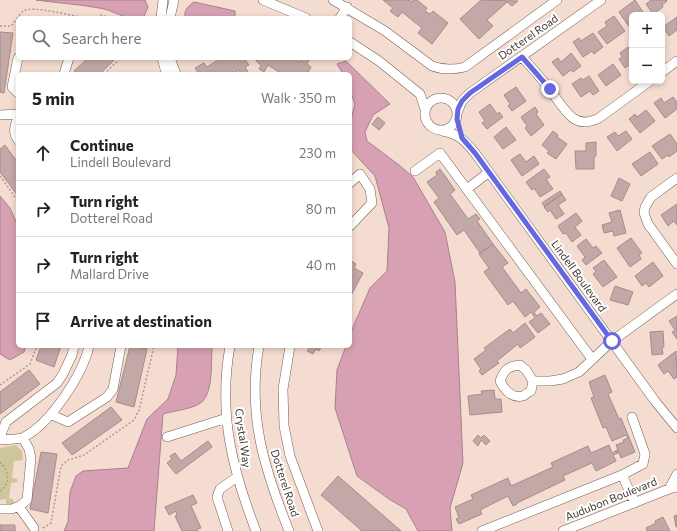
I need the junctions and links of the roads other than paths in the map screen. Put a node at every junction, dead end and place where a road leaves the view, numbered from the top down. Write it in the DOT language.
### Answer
graph roads {
  1 [pos="163,0"];
  2 [pos="174,0"];
  3 [pos="263,0"];
  4 [pos="332,0"];
  5 [pos="557,0"];
  6 [pos="597,1"];
  7 [pos="347,7"];
  8 [pos="161,16"];
  9 [pos="170,16"];
  10 [pos="301,16"];
  11 [pos="341,16"];
  12 [pos="352,43"];
  13 [pos="522,57"];
  14 [pos="18,60"];
  15 [pos="68,60"];
  16 [pos="162,60"];
  17 [pos="171,60"];
  18 [pos="677,62"];
  19 [pos="665,70"];
  20 [pos="65,72"];
  21 [pos="165,72"];
  22 [pos="175,72"];
  23 [pos="646,84"];
  24 [pos="16,91"];
  25 [pos="470,93"];
  26 [pos="420,94"];
  27 [pos="443,98"];
  28 [pos="426,109"];
  29 [pos="16,114"];
  30 [pos="0,115"];
  31 [pos="457,116"];
  32 [pos="16,124"];
  33 [pos="442,131"];
  34 [pos="16,137"];
  35 [pos="462,138"];
  36 [pos="415,171"];
  37 [pos="489,172"];
  38 [pos="677,178"];
  39 [pos="352,181"];
  40 [pos="467,189"];
  41 [pos="352,224"];
  42 [pos="677,264"];
  43 [pos="677,294"];
  44 [pos="612,341"];
  45 [pos="74,348"];
  46 [pos="89,348"];
  47 [pos="121,348"];
  48 [pos="230,348"];
  49 [pos="259,348"];
  50 [pos="290,348"];
  51 [pos="592,359"];
  52 [pos="532,381"];
  53 [pos="52,414"];
  54 [pos="632,417"];
  55 [pos="227,418"];
  56 [pos="677,428"];
  57 [pos="167,437"];
  58 [pos="0,438"];
  59 [pos="23,438"];
  60 [pos="677,474"];
  61 [pos="622,475"];
  62 [pos="237,477"];
  63 [pos="673,488"];
  64 [pos="635,503"];
  65 [pos="19,506"];
  66 [pos="0,509"];
  67 [pos="36,529"];
  68 [pos="228,531"];
  69 [pos="256,531"];
  70 [pos="289,531"];
  71 [pos="318,531"];
  72 [pos="482,531"];
  73 [pos="563,531"];
  1 -- 8 [label="street"];
  2 -- 9 [label="street"];
  3 -- 10 [label="street"];
  4 -- 7 [label="street"];
  5 -- 7 [label="street"];
  6 -- 13 [label="street, Dotterel Road"];
  7 -- 11 [label="street"];
  12 -- 26 [label="street"];
  13 -- 23 [label="street"];
  13 -- 25 [label="street, Dotterel Road"];
  14 -- 24 [label="street"];
  15 -- 20 [label="street"];
  16 -- 21 [label="street"];
  17 -- 22 [label="street"];
  18 -- 19 [label="street"];
  25 -- 27 [label="street, Dotterel Road"];
  25 -- 31 [label="street, Dotterel Road"];
  26 -- 27 [label="street"];
  26 -- 28 [label="street"];
  27 -- 28 [label="street"];
  27 -- 31 [label="street"];
  28 -- 33 [label="street"];
  29 -- 30 [label="street"];
  31 -- 33 [label="street"];
  31 -- 35 [label="street, Lindell Boulevard"];
  32 -- 34 [label="street"];
  33 -- 35 [label="street, Lindell Boulevard"];
  35 -- 37 [label="street, Lindell Boulevard"];
  36 -- 40 [label="street"];
  37 -- 40 [label="street"];
  37 -- 44 [label="street, Lindell Boulevard"];
  38 -- 42 [label="street"];
  39 -- 41 [label="street"];
  40 -- 51 [label="street"];
  43 -- 44 [label="street"];
  44 -- 51 [label="street"];
  44 -- 56 [label="street, Lindell Boulevard"];
  45 -- 58 [label="street"];
  46 -- 53 [label="street"];
  47 -- 53 [label="street"];
  48 -- 55 [label="street, Crystal Way"];
  49 -- 70 [label="street, Dotterel Road"];
  50 -- 71 [label="street"];
  51 -- 52 [label="street"];
  53 -- 59 [label="street"];
  54 -- 61 [label="street"];
  55 -- 57 [label="street"];
  55 -- 62 [label="street, Crystal Way"];
  58 -- 59 [label="street"];
  59 -- 65 [label="street"];
  60 -- 63 [label="street, Audubon Boulevard"];
  61 -- 64 [label="street"];
  61 -- 72 [label="street"];
  62 -- 68 [label="street"];
  62 -- 69 [label="street, Crystal Way"];
  63 -- 64 [label="street, Audubon Boulevard"];
  64 -- 73 [label="street, Audubon Boulevard"];
  65 -- 66 [label="street"];
  65 -- 67 [label="street"];
}
